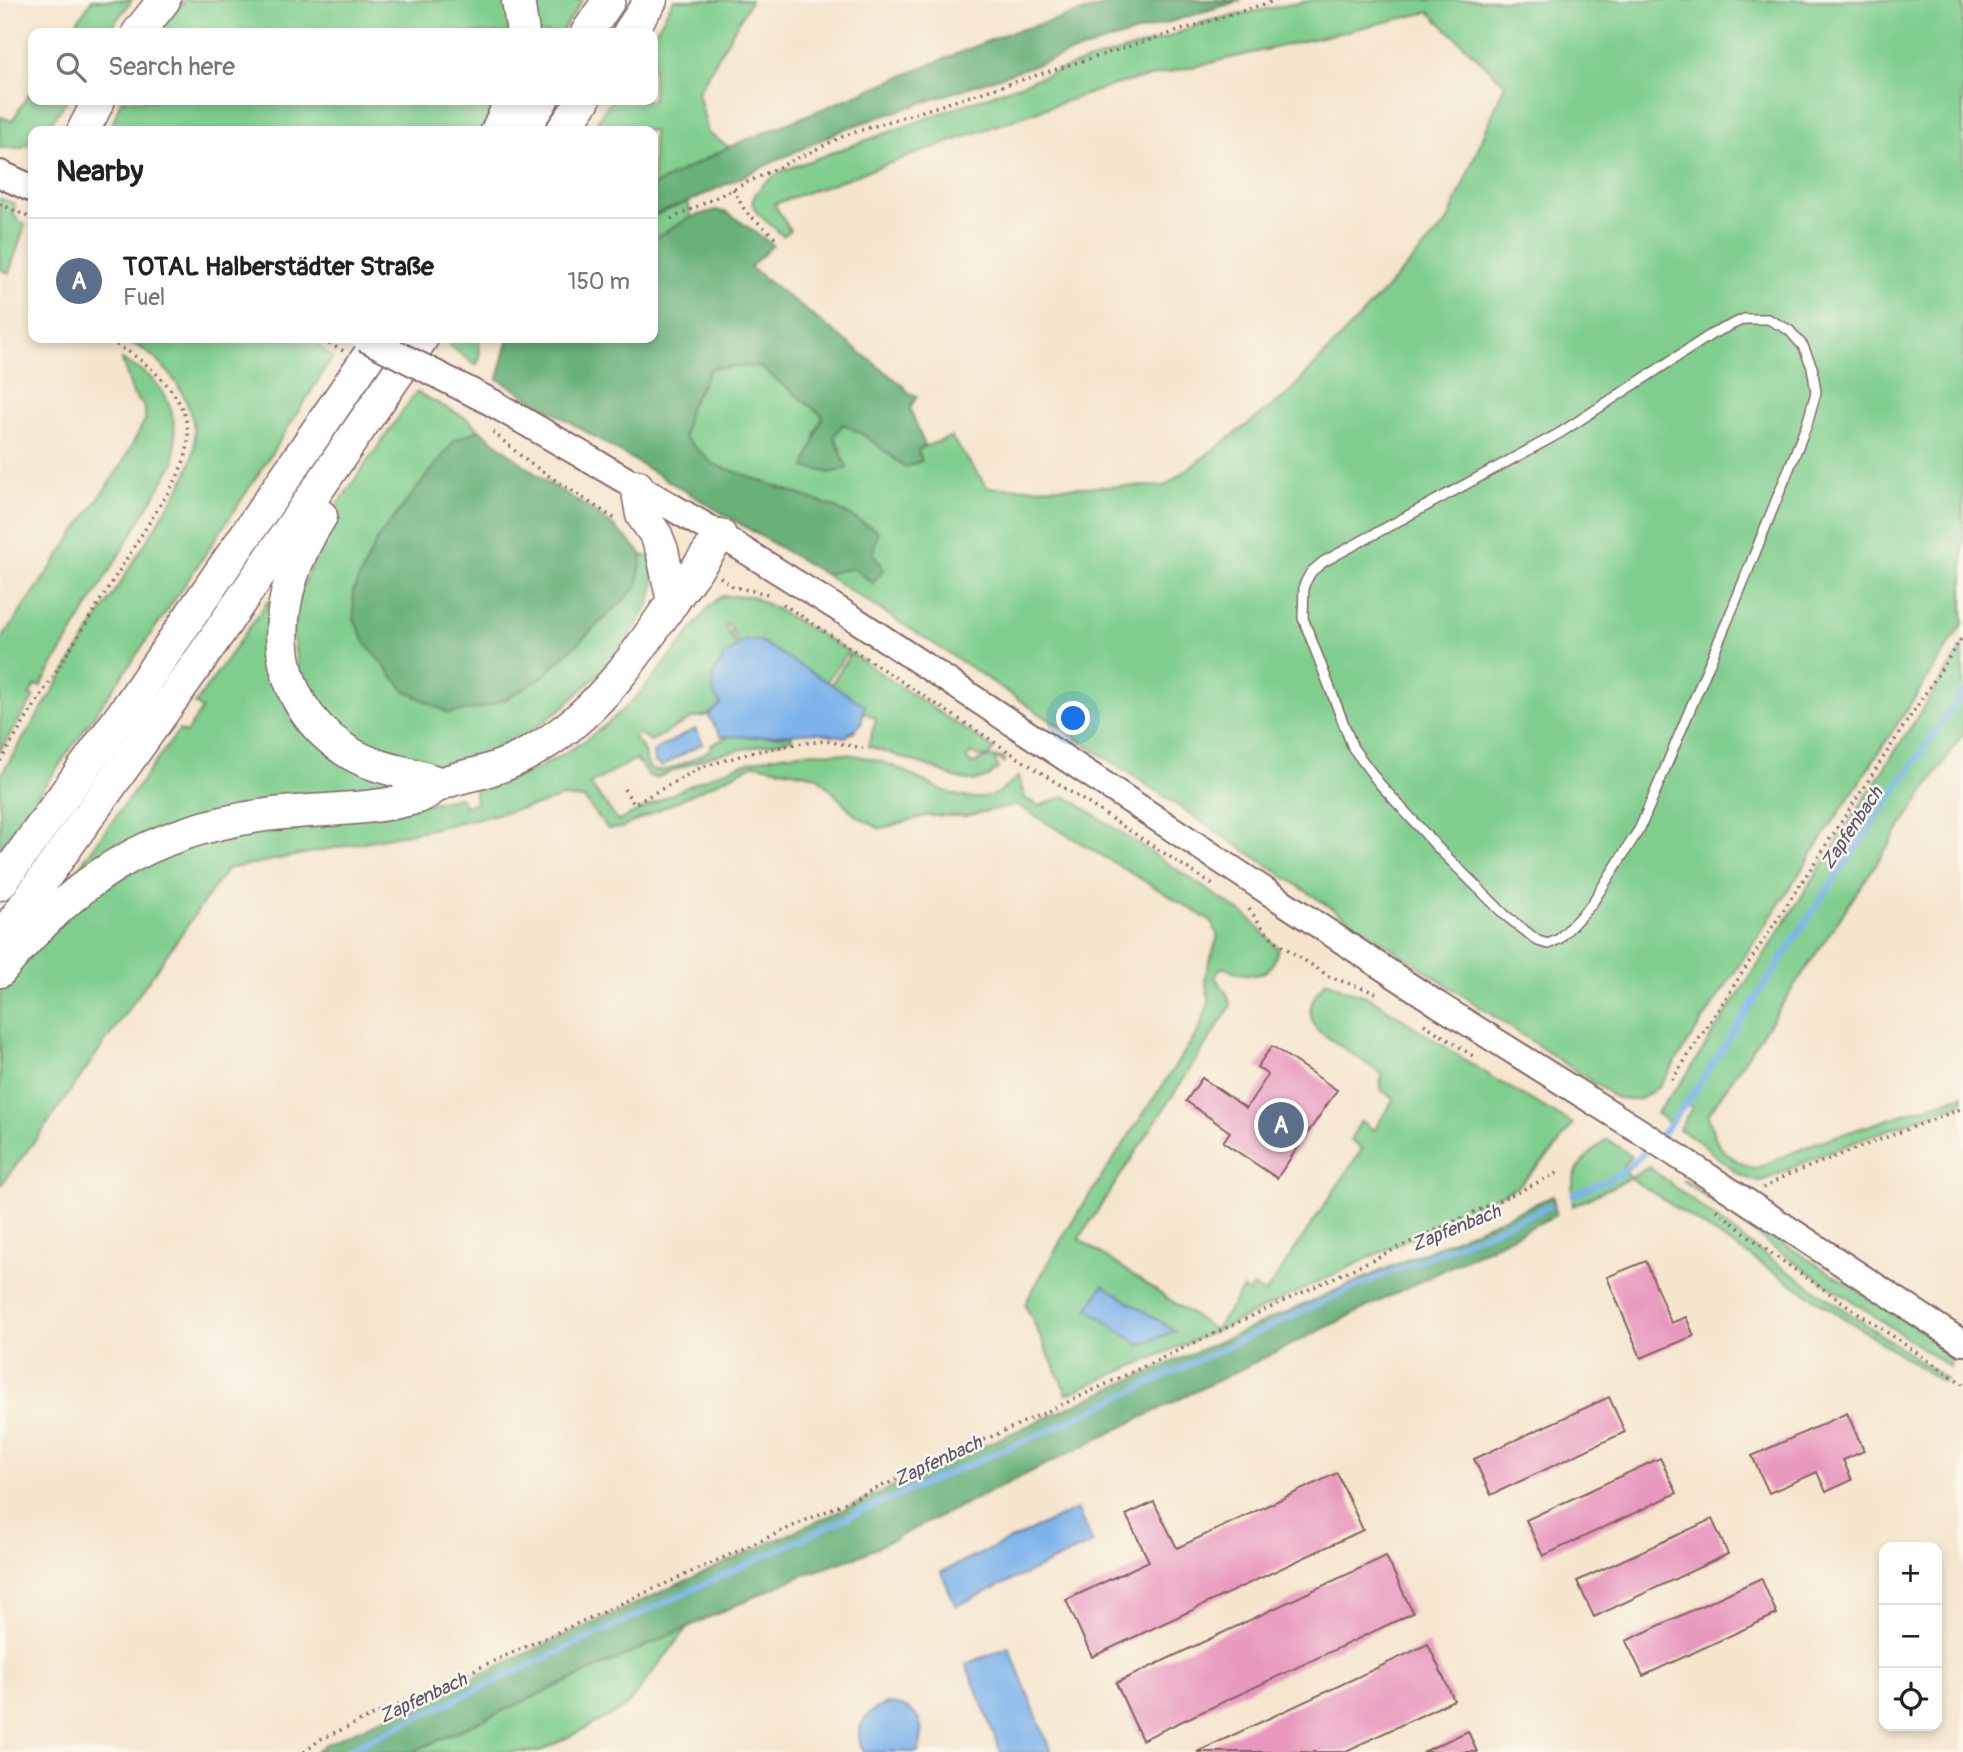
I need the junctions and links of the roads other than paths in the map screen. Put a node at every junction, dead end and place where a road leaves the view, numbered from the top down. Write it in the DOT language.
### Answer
graph roads {
  1 [pos="164,0"];
  2 [pos="518,0"];
  3 [pos="609,0"];
  4 [pos="651,0"];
  5 [pos="142,28"];
  6 [pos="522,28"];
  7 [pos="590,28"];
  8 [pos="632,28"];
  9 [pos="509,105"];
  10 [pos="539,105"];
  11 [pos="580,105"];
  12 [pos="499,126"];
  13 [pos="524,126"];
  14 [pos="565,126"];
  15 [pos="0,174"];
  16 [pos="28,187"];
  17 [pos="375,343"];
  18 [pos="378,343"];
  19 [pos="419,343"];
  20 [pos="354,438"];
  21 [pos="637,486"];
  22 [pos="720,535"];
  23 [pos="1304,585"];
  24 [pos="673,602"];
  25 [pos="441,784"];
  26 [pos="0,884"];
  27 [pos="0,940"];
  28 [pos="0,971"];
  29 [pos="1963,1343"];
  1 -- 5 [label="highway"];
  2 -- 6 [label="highway"];
  3 -- 7 [label="highway"];
  4 -- 8 [label="highway"];
  9 -- 12 [label="highway"];
  10 -- 13 [label="highway"];
  11 -- 14 [label="highway"];
  15 -- 16 [label="main road"];
  17 -- 21 [label="main road, bridge"];
  18 -- 26 [label="highway"];
  19 -- 20 [label="highway"];
  20 -- 25 [label="highway"];
  20 -- 27 [label="highway"];
  21 -- 22 [label="main road"];
  21 -- 24 [label="highway"];
  22 -- 24 [label="highway"];
  22 -- 29 [label="main road"];
  23 -- 23 [label="lane"];
  24 -- 25 [label="highway"];
  25 -- 28 [label="highway"];
}
